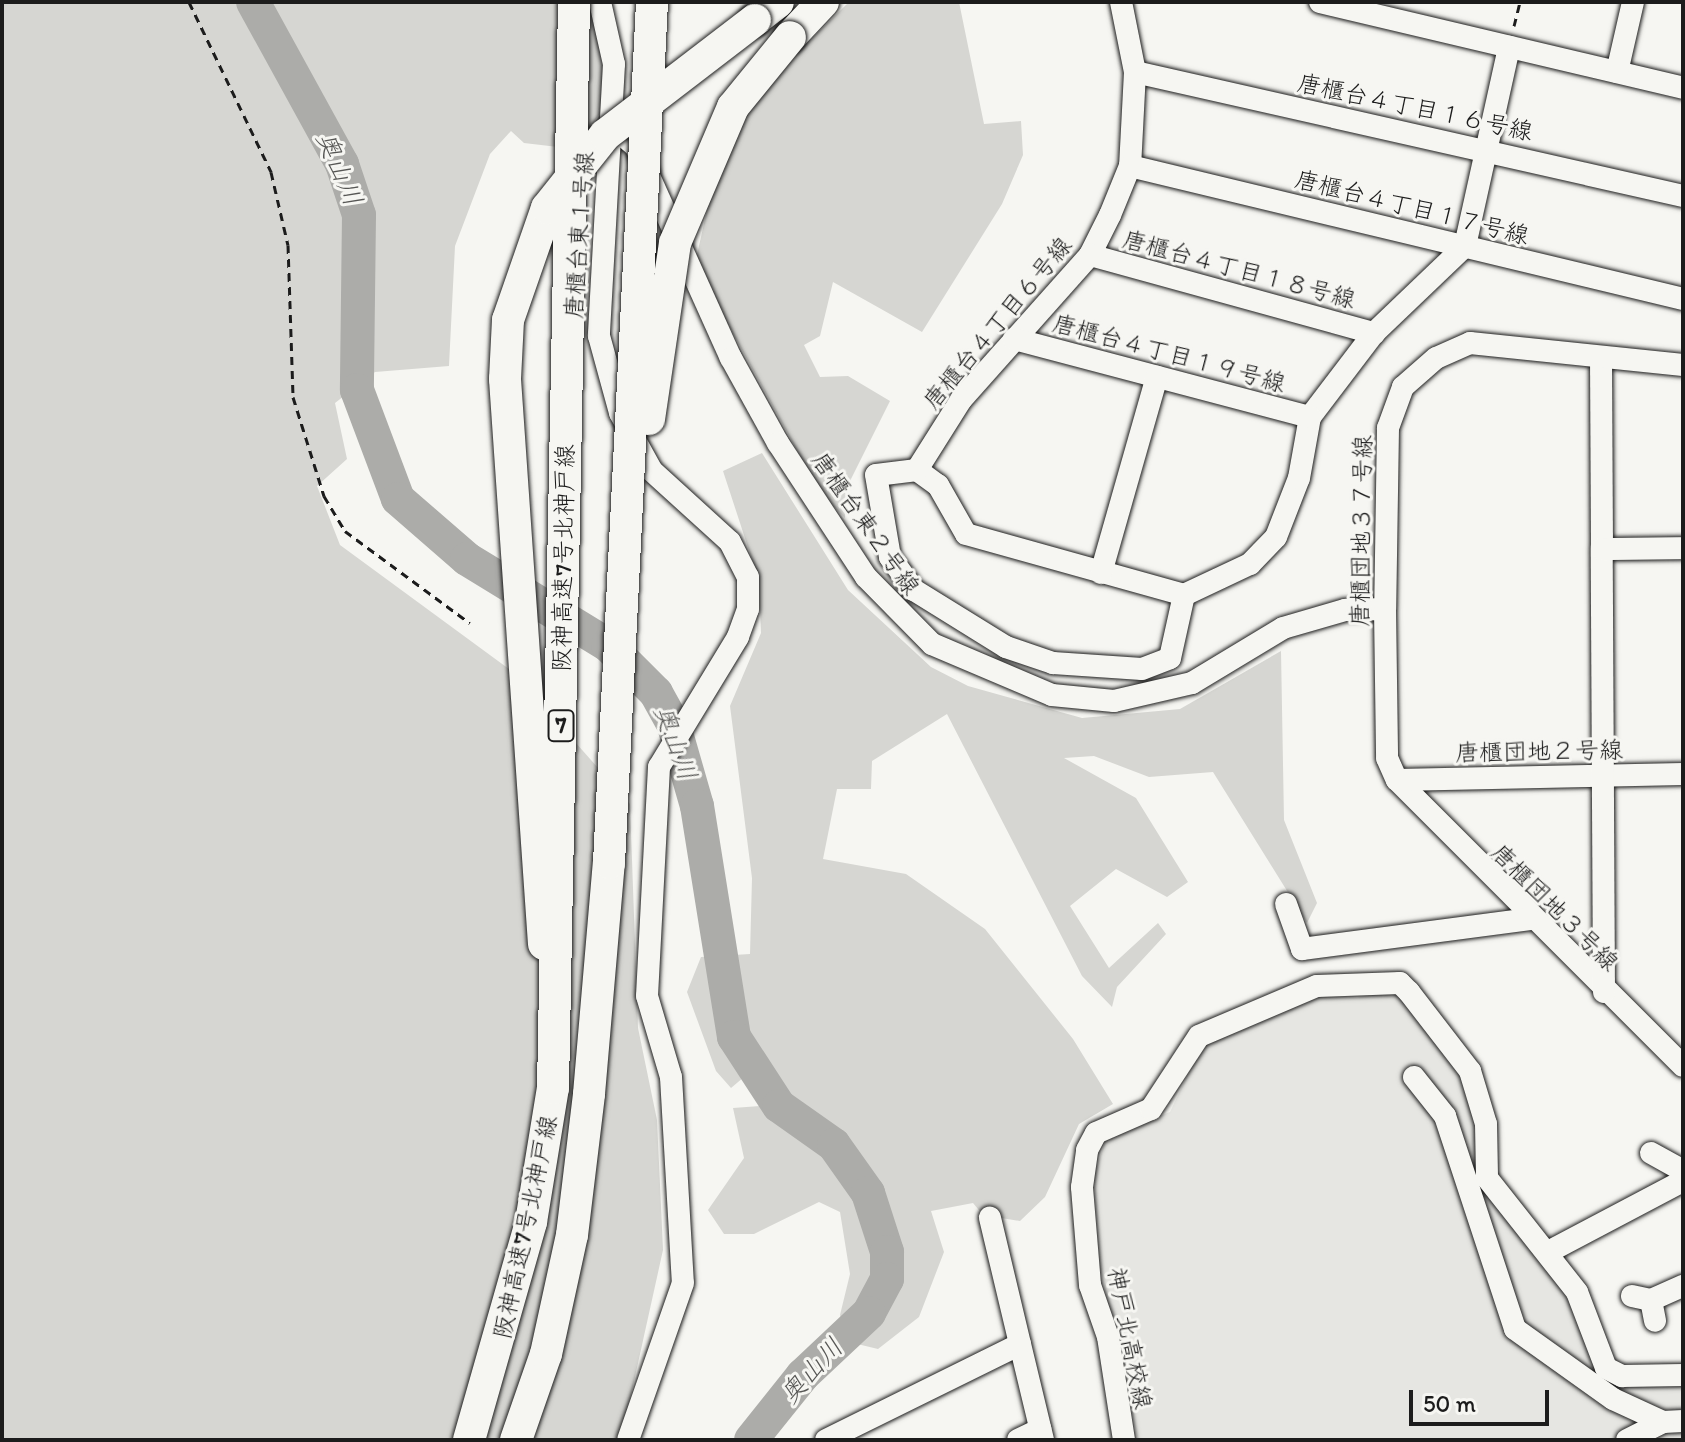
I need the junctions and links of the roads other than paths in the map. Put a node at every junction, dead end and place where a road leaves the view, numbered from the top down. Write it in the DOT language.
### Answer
graph roads {
  1 [pos="574,2"];
  2 [pos="600,2"];
  3 [pos="652,2"];
  4 [pos="823,2"];
  5 [pos="1121,2"];
  6 [pos="1320,2"];
  7 [pos="1633,2"];
  8 [pos="767,11"];
  9 [pos="1509,47"];
  10 [pos="1135,72"];
  11 [pos="1617,72"];
  12 [pos="1683,88"];
  13 [pos="611,125"];
  14 [pos="1487,148"];
  15 [pos="1130,166"];
  16 [pos="1683,196"];
  17 [pos="1465,246"];
  18 [pos="1090,255"];
  19 [pos="1683,299"];
  20 [pos="1374,333"];
  21 [pos="1014,339"];
  22 [pos="1601,357"];
  23 [pos="1683,365"];
  24 [pos="1157,377"];
  25 [pos="1310,417"];
  26 [pos="917,470"];
  27 [pos="1683,548"];
  28 [pos="1602,549"];
  29 [pos="1101,573"];
  30 [pos="1184,595"];
  31 [pos="1385,609"];
  32 [pos="1683,774"];
  33 [pos="1602,775"];
  34 [pos="1397,780"];
  35 [pos="613,783"];
  36 [pos="1286,904"];
  37 [pos="1530,919"];
  38 [pos="1604,992"];
  39 [pos="559,993"];
  40 [pos="1683,1066"];
  41 [pos="1414,1077"];
  42 [pos="1651,1153"];
  43 [pos="1683,1171"];
  44 [pos="1683,1181"];
  45 [pos="990,1218"];
  46 [pos="1550,1251"];
  47 [pos="1683,1286"];
  48 [pos="1646,1306"];
  49 [pos="1020,1344"];
  50 [pos="1683,1375"];
  51 [pos="1673,1421"];
  52 [pos="1042,1434"];
  53 [pos="469,1440"];
  54 [pos="516,1440"];
  55 [pos="628,1440"];
  56 [pos="826,1440"];
  57 [pos="1018,1440"];
  58 [pos="1124,1440"];
  59 [pos="1627,1440"];
  1 -- 39 [label="highway, 阪神高速7号北神戸線 / 7, bridge"];
  2 -- 13 [label="street, 唐櫃台東１号線"];
  3 -- 35 [label="highway, 阪神高速7号北神戸線, bridge"];
  4 -- 35 [label="highway, bridge"];
  5 -- 10 [label="street, 唐櫃台４丁目６号線"];
  6 -- 9 [label="street"];
  7 -- 11 [label="street"];
  8 -- 39 [label="highway, bridge"];
  9 -- 11 [label="street"];
  9 -- 14 [label="street"];
  10 -- 14 [label="street, 唐櫃台４丁目１６号線"];
  10 -- 15 [label="street, 唐櫃台４丁目６号線"];
  11 -- 12 [label="street"];
  13 -- 31 [label="street, 唐櫃台東２号線"];
  13 -- 55 [label="street, 唐櫃台東１号線"];
  14 -- 16 [label="street, 唐櫃台４丁目１６号線"];
  14 -- 17 [label="street"];
  15 -- 17 [label="street, 唐櫃台４丁目１７号線"];
  15 -- 18 [label="street, 唐櫃台４丁目６号線"];
  17 -- 19 [label="street, 唐櫃台４丁目１７号線"];
  17 -- 20 [label="street"];
  18 -- 20 [label="street, 唐櫃台４丁目１８号線"];
  18 -- 21 [label="street, 唐櫃台４丁目６号線"];
  20 -- 25 [label="street"];
  21 -- 24 [label="street, 唐櫃台４丁目１９号線"];
  21 -- 26 [label="street, 唐櫃台４丁目６号線"];
  22 -- 23 [label="street, 唐櫃団地３７号線"];
  22 -- 28 [label="street"];
  22 -- 31 [label="street, 唐櫃団地３７号線"];
  24 -- 25 [label="street, 唐櫃台４丁目１９号線"];
  24 -- 29 [label="street"];
  25 -- 30 [label="street"];
  26 -- 29 [label="street"];
  26 -- 30 [label="street"];
  27 -- 28 [label="street"];
  28 -- 33 [label="street"];
  29 -- 30 [label="street"];
  31 -- 34 [label="street, 唐櫃団地３７号線"];
  32 -- 33 [label="street, 唐櫃団地２号線"];
  33 -- 34 [label="street, 唐櫃団地２号線"];
  33 -- 38 [label="street"];
  34 -- 37 [label="street, 唐櫃団地３号線"];
  35 -- 54 [label="highway, 阪神高速7号北神戸線, bridge"];
  36 -- 37 [label="street"];
  37 -- 38 [label="street, 唐櫃団地３号線"];
  38 -- 40 [label="street, 唐櫃団地３号線"];
  39 -- 53 [label="highway, 阪神高速7号北神戸線 / 7, bridge"];
  41 -- 51 [label="street"];
  42 -- 43 [label="street"];
  44 -- 46 [label="street"];
  45 -- 49 [label="street"];
  46 -- 50 [label="street, 神戸北高校線"];
  46 -- 58 [label="street, 神戸北高校線"];
  47 -- 48 [label="street"];
  49 -- 52 [label="street"];
  49 -- 56 [label="street"];
  51 -- 59 [label="street"];
  52 -- 57 [label="street"];
}
